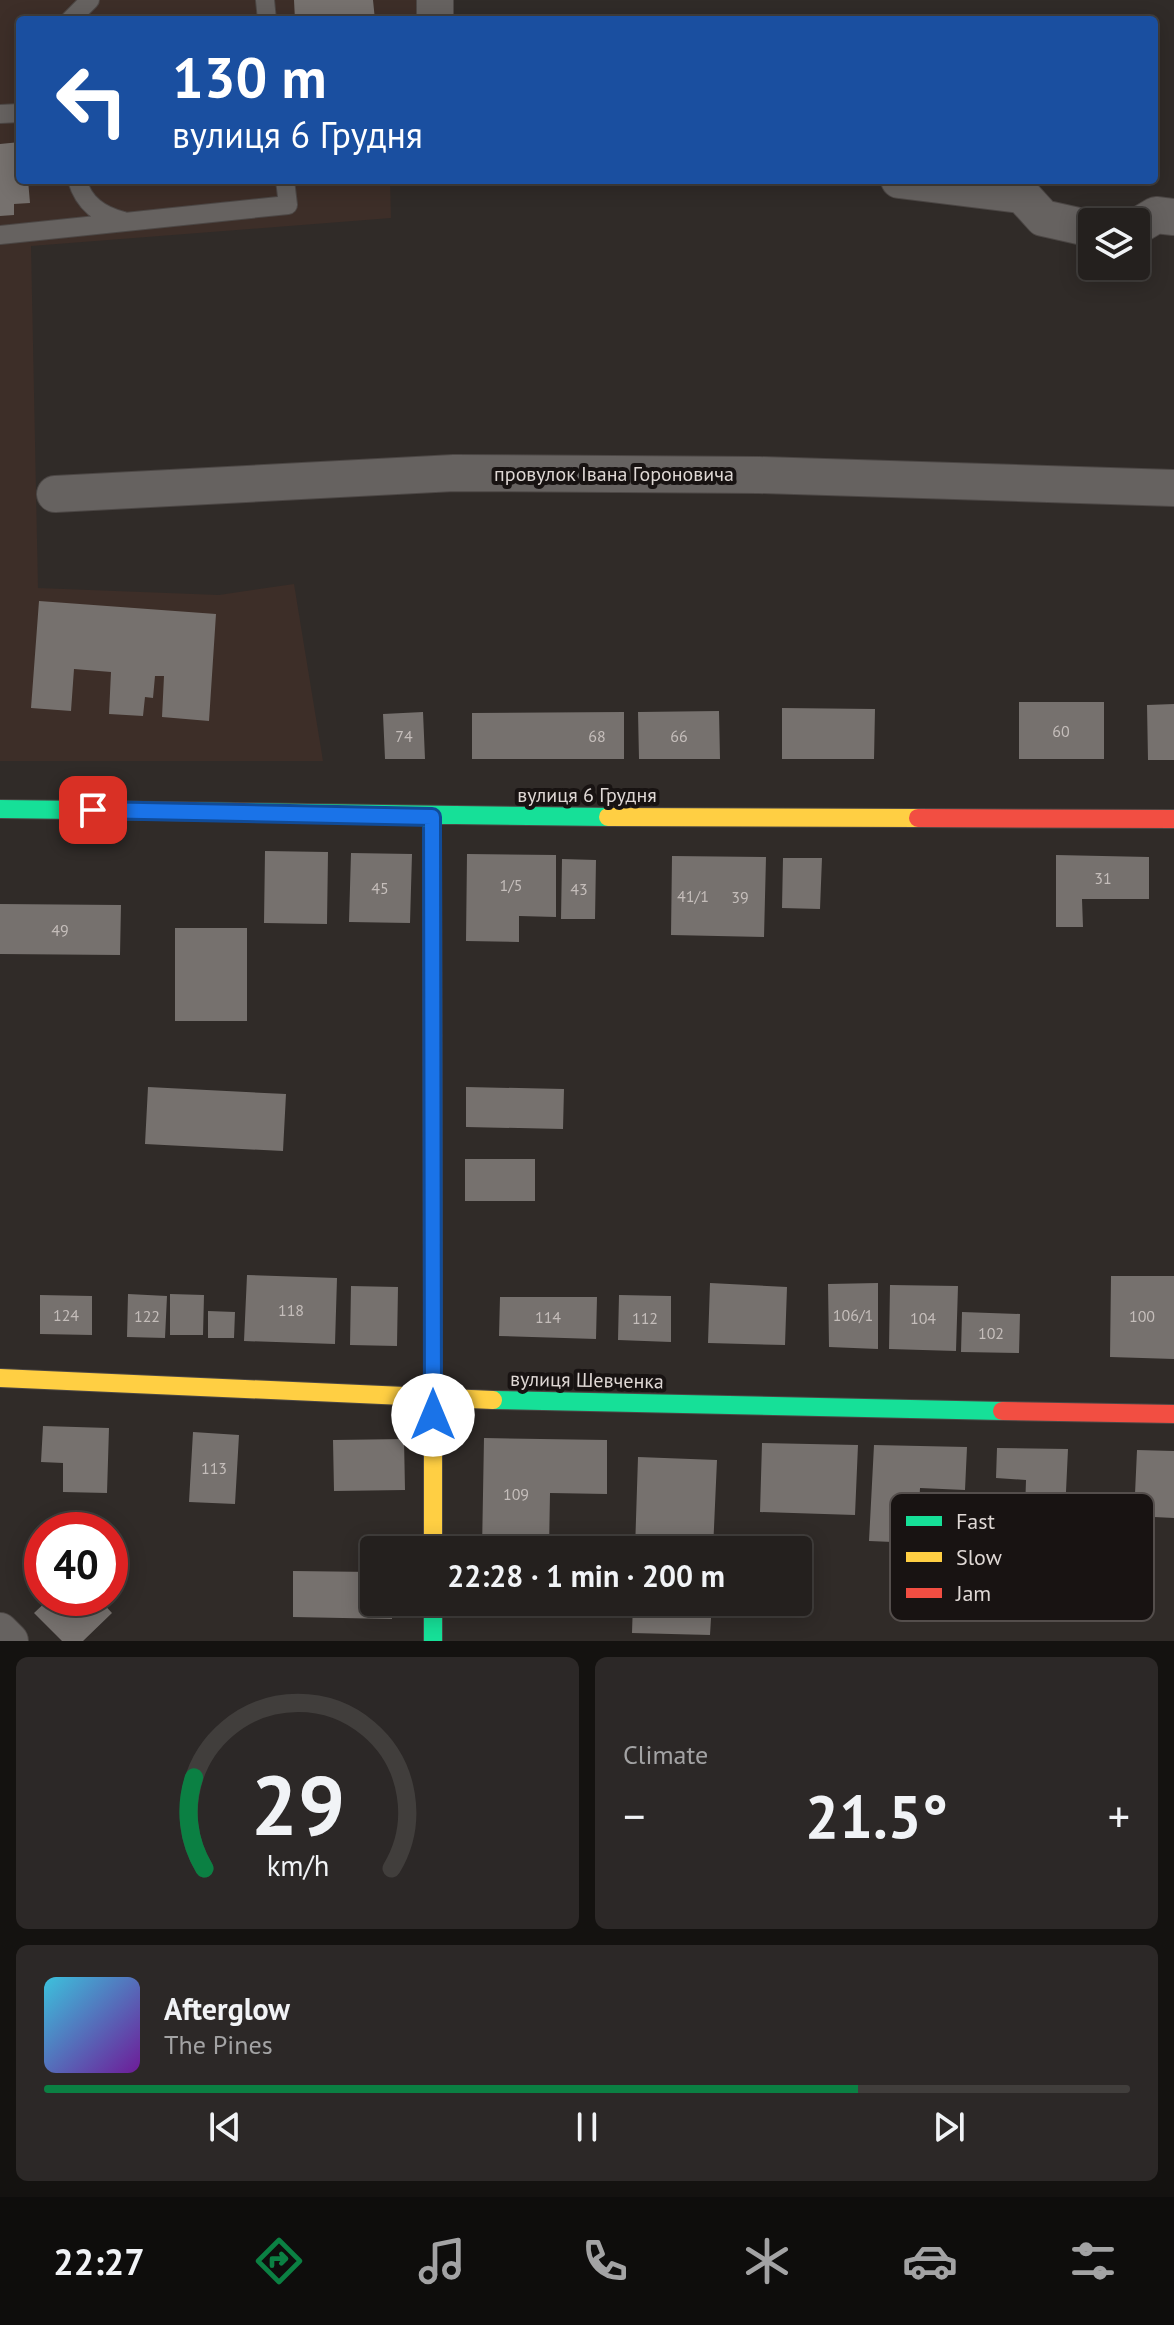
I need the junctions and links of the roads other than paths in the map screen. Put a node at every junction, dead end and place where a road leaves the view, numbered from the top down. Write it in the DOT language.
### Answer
graph roads {
  1 [pos="90,0"];
  2 [pos="74,16"];
  3 [pos="79,184"];
  4 [pos="285,184"];
  5 [pos="932,184"];
  6 [pos="1174,217"];
  7 [pos="1150,219"];
  8 [pos="126,222"];
  9 [pos="1078,226"];
  10 [pos="0,235"];
  11 [pos="1174,488"];
  12 [pos="55,494"];
  13 [pos="0,809"];
  14 [pos="432,817"];
  15 [pos="1174,819"];
  16 [pos="0,1378"];
  17 [pos="433,1399"];
  18 [pos="1174,1414"];
  19 [pos="433,1536"];
  20 [pos="433,1616"];
  21 [pos="0,1631"];
  22 [pos="10,1641"];
  23 [pos="433,1641"];
  1 -- 2 [label="lane"];
  3 -- 8 [label="lane"];
  4 -- 8 [label="lane"];
  5 -- 9 [label="street"];
  6 -- 7 [label="street"];
  8 -- 10 [label="lane"];
  11 -- 12 [label="street, провулок Івана Гороновича"];
  13 -- 14 [label="street, вулиця 6 Грудня"];
  14 -- 15 [label="street, вулиця 6 Грудня"];
  14 -- 17 [label="street"];
  16 -- 17 [label="street, вулиця Шевченка"];
  17 -- 18 [label="street, вулиця Шевченка"];
  17 -- 19 [label="street"];
  20 -- 23 [label="street"];
  21 -- 22 [label="street"];
}
